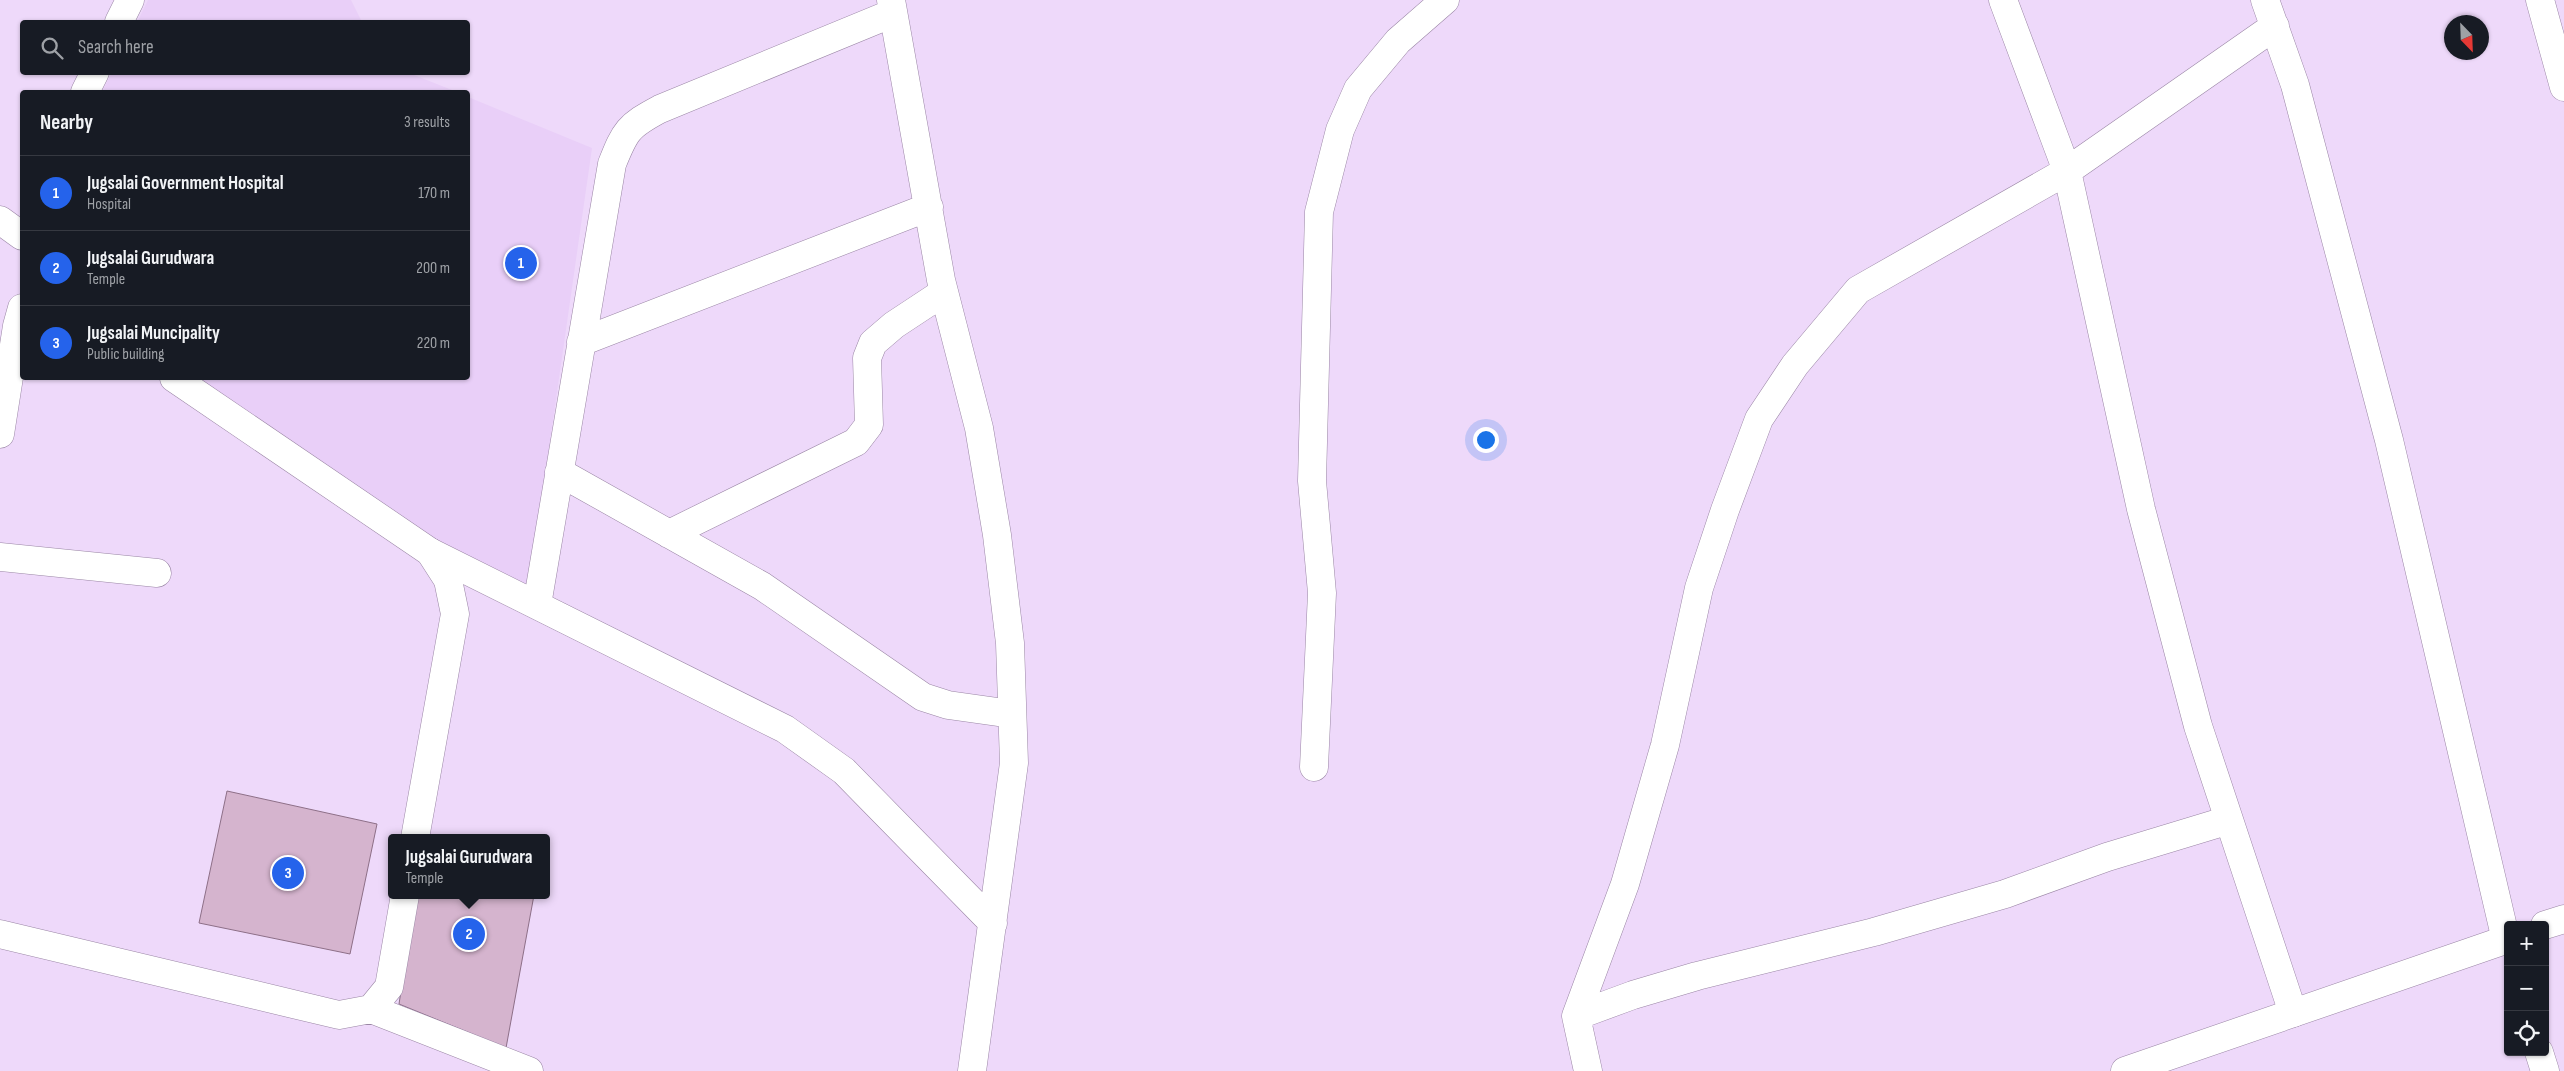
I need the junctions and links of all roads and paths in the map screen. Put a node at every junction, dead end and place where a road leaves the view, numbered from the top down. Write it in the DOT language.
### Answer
graph roads {
  1 [pos="130,0"];
  2 [pos="1445,0"];
  3 [pos="2003,0"];
  4 [pos="2265,0"];
  5 [pos="2540,0"];
  6 [pos="892,6"];
  7 [pos="120,20"];
  8 [pos="2274,26"];
  9 [pos="94,75"];
  10 [pos="2564,87"];
  11 [pos="86,90"];
  12 [pos="2067,171"];
  13 [pos="929,207"];
  14 [pos="0,220"];
  15 [pos="20,235"];
  16 [pos="944,292"];
  17 [pos="20,315"];
  18 [pos="581,342"];
  19 [pos="177,380"];
  20 [pos="0,434"];
  21 [pos="559,472"];
  22 [pos="669,534"];
  23 [pos="430,552"];
  24 [pos="0,557"];
  25 [pos="157,573"];
  26 [pos="537,605"];
  27 [pos="1012,714"];
  28 [pos="1314,767"];
  29 [pos="2229,820"];
  30 [pos="416,834"];
  31 [pos="404,899"];
  32 [pos="2564,919"];
  33 [pos="993,923"];
  34 [pos="2549,924"];
  35 [pos="2504,928"];
  36 [pos="0,934"];
  37 [pos="2504,942"];
  38 [pos="371,1009"];
  39 [pos="2294,1013"];
  40 [pos="1576,1016"];
  41 [pos="2541,1056"];
  42 [pos="529,1071"];
  43 [pos="972,1071"];
  44 [pos="1588,1071"];
  45 [pos="2125,1071"];
  46 [pos="2545,1071"];
  1 -- 7 [label="street"];
  2 -- 28 [label="street"];
  3 -- 12 [label="street"];
  4 -- 8 [label="street"];
  5 -- 10 [label="street"];
  6 -- 13 [label="street"];
  6 -- 18 [label="street"];
  8 -- 12 [label="street"];
  8 -- 35 [label="street"];
  9 -- 11 [label="street"];
  12 -- 29 [label="street"];
  12 -- 40 [label="street"];
  13 -- 16 [label="street"];
  13 -- 18 [label="street"];
  14 -- 15 [label="street"];
  16 -- 22 [label="street"];
  16 -- 27 [label="street"];
  17 -- 20 [label="street"];
  18 -- 21 [label="street"];
  19 -- 23 [label="street"];
  21 -- 22 [label="street"];
  21 -- 26 [label="street"];
  22 -- 27 [label="street"];
  23 -- 26 [label="street"];
  23 -- 30 [label="street"];
  24 -- 25 [label="street"];
  26 -- 33 [label="street"];
  27 -- 33 [label="street"];
  29 -- 39 [label="street"];
  29 -- 40 [label="street"];
  31 -- 38 [label="street"];
  32 -- 34 [label="street"];
  33 -- 43 [label="street"];
  36 -- 38 [label="street"];
  37 -- 39 [label="street"];
  38 -- 42 [label="street"];
  39 -- 45 [label="street"];
  40 -- 44 [label="street"];
  41 -- 46 [label="street"];
}
